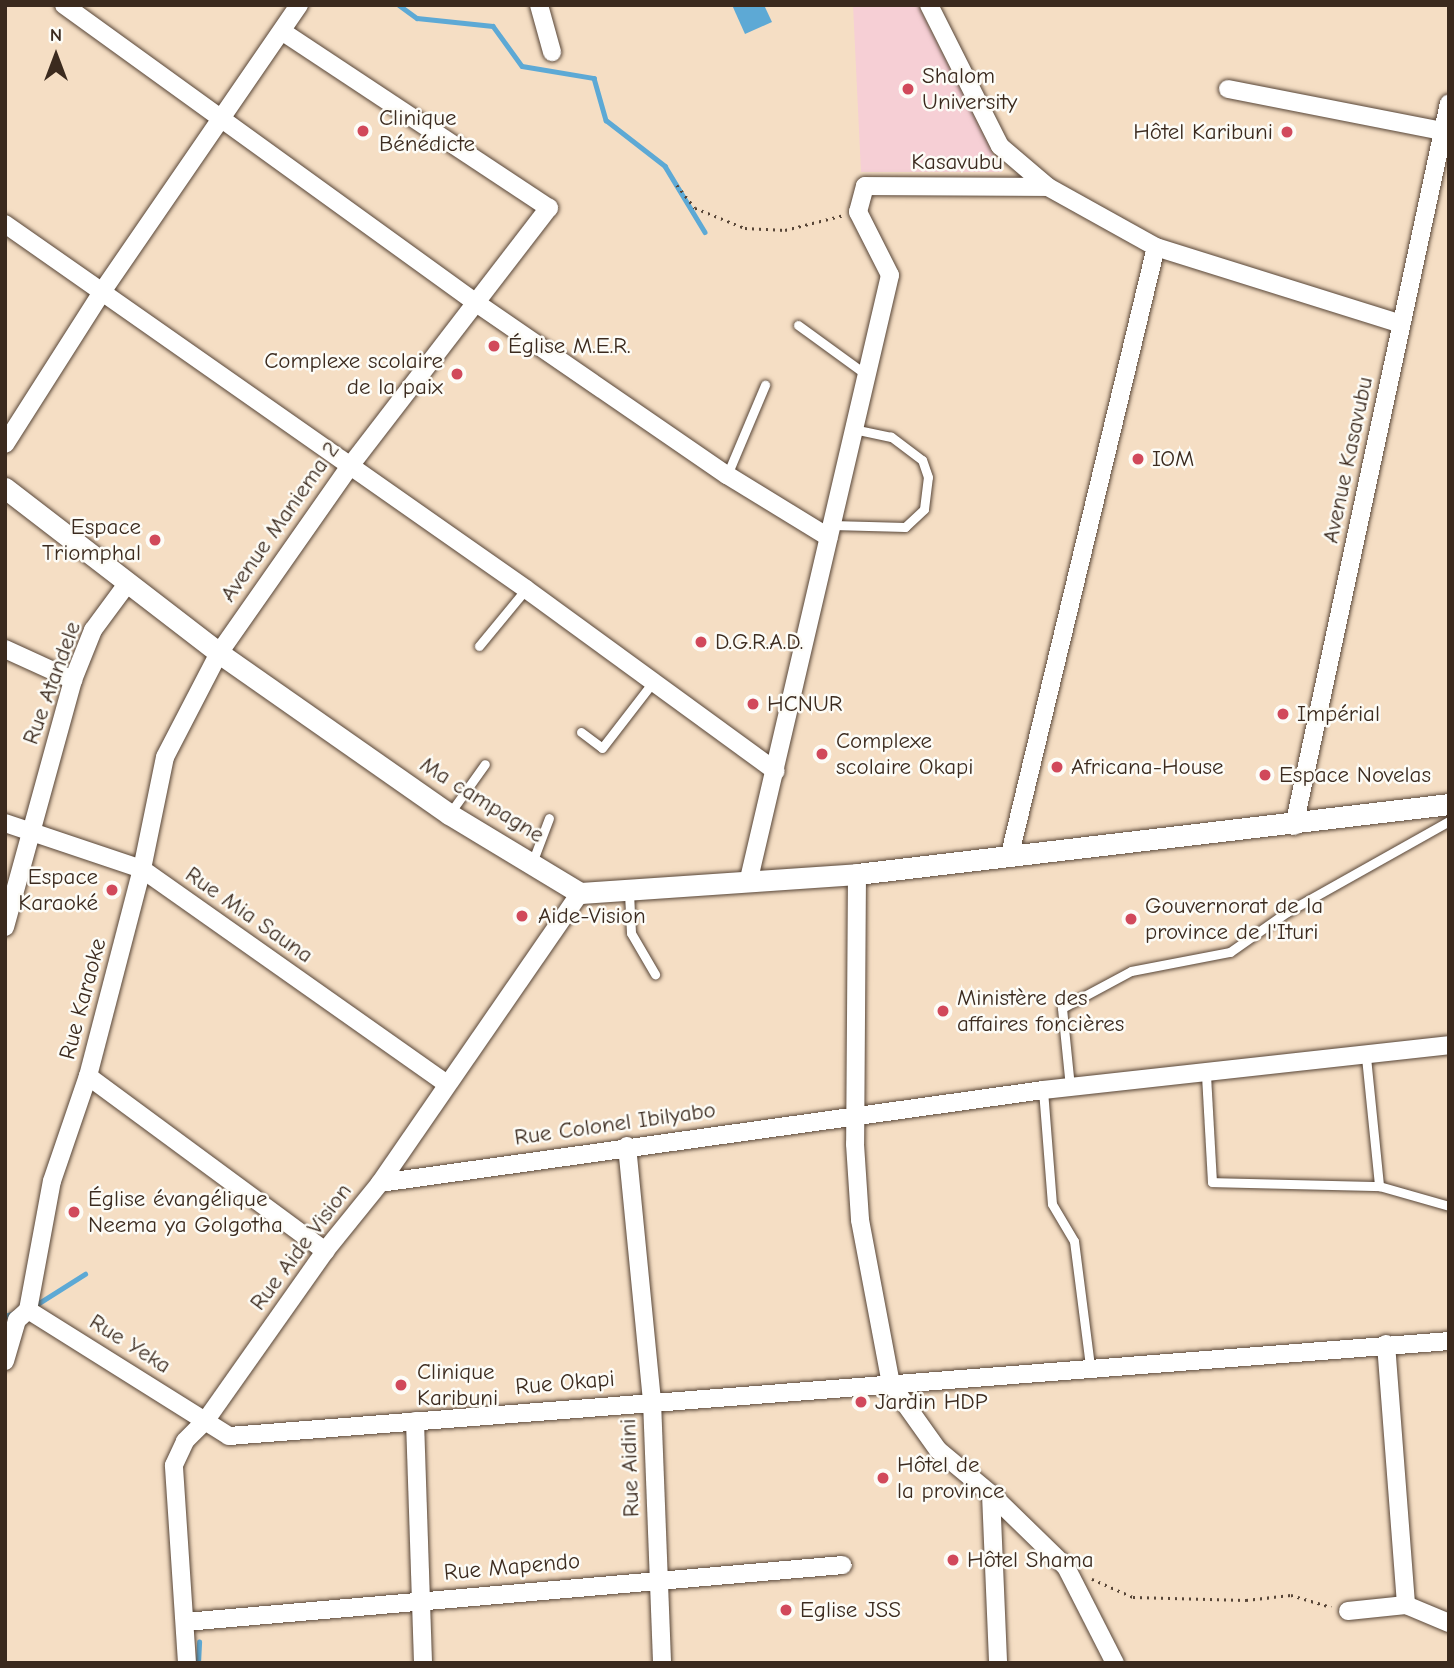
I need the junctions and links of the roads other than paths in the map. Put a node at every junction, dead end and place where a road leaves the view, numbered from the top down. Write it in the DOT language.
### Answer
graph roads {
  1 [pos="64,5"];
  2 [pos="299,5"];
  3 [pos="539,5"];
  4 [pos="929,5"];
  5 [pos="282,32"];
  6 [pos="552,52"];
  7 [pos="1228,89"];
  8 [pos="1449,103"];
  9 [pos="222,120"];
  10 [pos="1444,131"];
  11 [pos="1048,187"];
  12 [pos="5,224"];
  13 [pos="1156,247"];
  14 [pos="102,292"];
  15 [pos="475,302"];
  16 [pos="1401,324"];
  17 [pos="798,325"];
  18 [pos="864,373"];
  19 [pos="765,384"];
  20 [pos="854,429"];
  21 [pos="5,444"];
  22 [pos="351,467"];
  23 [pos="727,475"];
  24 [pos="5,488"];
  25 [pos="830,531"];
  26 [pos="127,584"];
  27 [pos="526,589"];
  28 [pos="479,646"];
  29 [pos="5,649"];
  30 [pos="219,653"];
  31 [pos="73,680"];
  32 [pos="653,682"];
  33 [pos="581,732"];
  34 [pos="485,764"];
  35 [pos="776,771"];
  36 [pos="1449,804"];
  37 [pos="449,814"];
  38 [pos="549,818"];
  39 [pos="1449,821"];
  40 [pos="5,823"];
  41 [pos="1294,826"];
  42 [pos="29,830"];
  43 [pos="1010,854"];
  44 [pos="532,863"];
  45 [pos="142,869"];
  46 [pos="857,874"];
  47 [pos="748,883"];
  48 [pos="580,893"];
  49 [pos="629,893"];
  50 [pos="5,927"];
  51 [pos="655,974"];
  52 [pos="1449,1045"];
  53 [pos="1366,1057"];
  54 [pos="1206,1075"];
  55 [pos="88,1076"];
  56 [pos="447,1084"];
  57 [pos="1070,1087"];
  58 [pos="1044,1090"];
  59 [pos="857,1115"];
  60 [pos="627,1146"];
  61 [pos="380,1183"];
  62 [pos="1378,1186"];
  63 [pos="1449,1206"];
  64 [pos="325,1251"];
  65 [pos="17,1317"];
  66 [pos="1449,1341"];
  67 [pos="1386,1344"];
  68 [pos="5,1361"];
  69 [pos="1090,1366"];
  70 [pos="891,1384"];
  71 [pos="652,1401"];
  72 [pos="206,1420"];
  73 [pos="415,1421"];
  74 [pos="991,1494"];
  75 [pos="843,1565"];
  76 [pos="659,1580"];
  77 [pos="421,1598"];
  78 [pos="1406,1605"];
  79 [pos="1348,1611"];
  80 [pos="185,1622"];
  81 [pos="1449,1623"];
  82 [pos="187,1663"];
  83 [pos="423,1663"];
  84 [pos="662,1663"];
  85 [pos="998,1663"];
  86 [pos="1115,1663"];
  1 -- 9 [label="street"];
  2 -- 5 [label="street"];
  3 -- 6 [label="street"];
  4 -- 11 [label="street"];
  5 -- 9 [label="street"];
  5 -- 15 [label="street, Avenue Maniema 2"];
  7 -- 10 [label="street"];
  8 -- 10 [label="street, Avenue Kasavubu"];
  9 -- 14 [label="street"];
  9 -- 15 [label="street"];
  10 -- 16 [label="street, Avenue Kasavubu"];
  11 -- 13 [label="street"];
  11 -- 18 [label="street, Kasavubu"];
  12 -- 14 [label="street"];
  13 -- 16 [label="street"];
  13 -- 43 [label="street"];
  14 -- 21 [label="street"];
  14 -- 22 [label="street"];
  15 -- 22 [label="street, Avenue Maniema 2"];
  15 -- 23 [label="street"];
  16 -- 41 [label="street, Avenue Kasavubu"];
  17 -- 18 [label="lane"];
  18 -- 20 [label="street"];
  19 -- 23 [label="lane"];
  20 -- 25 [label="street"];
  20 -- 25 [label="lane"];
  22 -- 27 [label="street"];
  22 -- 30 [label="street, Avenue Maniema 2"];
  23 -- 25 [label="street"];
  24 -- 26 [label="street"];
  25 -- 35 [label="street"];
  26 -- 30 [label="street"];
  26 -- 31 [label="street, Rue Atandele"];
  27 -- 28 [label="lane"];
  27 -- 32 [label="street"];
  29 -- 31 [label="street"];
  30 -- 37 [label="street, Ma campagne"];
  30 -- 45 [label="street, Rue Karaoke"];
  31 -- 42 [label="street, Rue Atandele"];
  32 -- 33 [label="lane"];
  32 -- 35 [label="street"];
  34 -- 37 [label="lane"];
  35 -- 47 [label="street"];
  36 -- 41 [label="street"];
  37 -- 44 [label="street, Ma campagne"];
  38 -- 44 [label="lane"];
  39 -- 57 [label="lane"];
  40 -- 42 [label="street, Rue Mia Sauna"];
  41 -- 43 [label="street"];
  42 -- 45 [label="street, Rue Mia Sauna"];
  42 -- 50 [label="street, Rue Atandele"];
  43 -- 46 [label="street"];
  44 -- 48 [label="street, Ma campagne"];
  45 -- 55 [label="street, Rue Karaoke"];
  45 -- 56 [label="street, Rue Mia Sauna"];
  46 -- 47 [label="street"];
  46 -- 59 [label="street"];
  47 -- 49 [label="street"];
  48 -- 49 [label="street"];
  48 -- 56 [label="street, Rue Aide Vision"];
  49 -- 51 [label="lane"];
  52 -- 53 [label="street, Rue Colonel Ibilyabo"];
  53 -- 54 [label="street, Rue Colonel Ibilyabo"];
  53 -- 62 [label="lane"];
  54 -- 57 [label="street, Rue Colonel Ibilyabo"];
  54 -- 62 [label="lane"];
  55 -- 64 [label="street"];
  55 -- 65 [label="street, Rue Karaoke"];
  56 -- 61 [label="street, Rue Aide Vision"];
  57 -- 58 [label="street, Rue Colonel Ibilyabo"];
  58 -- 59 [label="street, Rue Colonel Ibilyabo"];
  58 -- 69 [label="lane"];
  59 -- 60 [label="street, Rue Colonel Ibilyabo"];
  59 -- 70 [label="street"];
  60 -- 61 [label="street, Rue Colonel Ibilyabo"];
  60 -- 71 [label="street, Rue Aidini"];
  61 -- 64 [label="street, Rue Aide Vision"];
  62 -- 63 [label="lane"];
  64 -- 72 [label="street, Rue Aide Vision"];
  65 -- 68 [label="street, Rue Karaoke"];
  65 -- 72 [label="street, Rue Yeka"];
  66 -- 67 [label="street, Rue Okapi"];
  67 -- 69 [label="street, Rue Okapi"];
  67 -- 78 [label="street"];
  69 -- 70 [label="street, Rue Okapi"];
  70 -- 71 [label="street, Rue Okapi"];
  70 -- 74 [label="street"];
  71 -- 73 [label="street, Rue Okapi"];
  71 -- 76 [label="street, Rue Aidini"];
  72 -- 73 [label="street, Rue Okapi"];
  72 -- 80 [label="street, Rue Aide Vision"];
  73 -- 77 [label="street"];
  74 -- 85 [label="street"];
  74 -- 86 [label="street"];
  75 -- 76 [label="street, Rue Mapendo"];
  76 -- 77 [label="street, Rue Mapendo"];
  76 -- 84 [label="street, Rue Aidini"];
  77 -- 80 [label="street, Rue Mapendo"];
  77 -- 83 [label="street"];
  78 -- 79 [label="street"];
  78 -- 81 [label="street"];
  80 -- 82 [label="street, Rue Aide Vision"];
}
